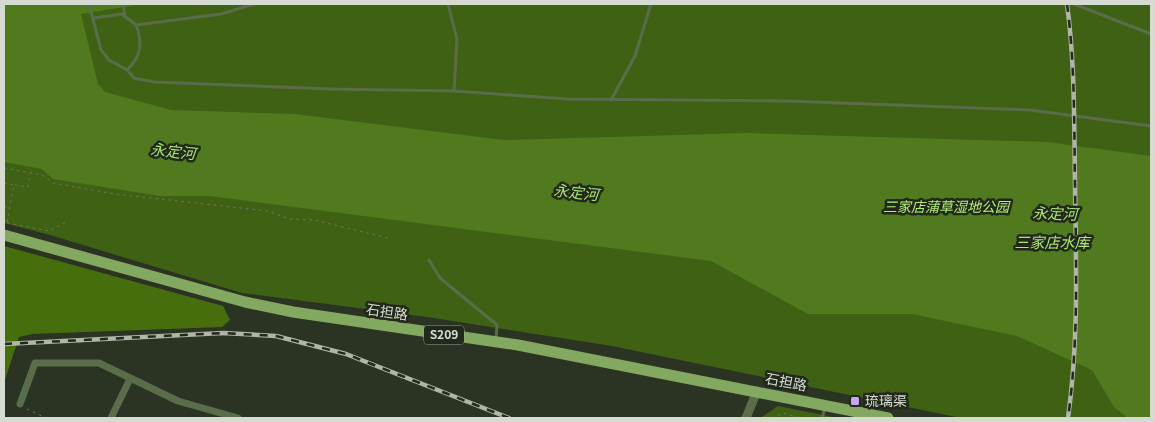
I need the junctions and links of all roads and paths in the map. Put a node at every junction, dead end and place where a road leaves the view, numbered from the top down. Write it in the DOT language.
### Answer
graph roads {
  1 [pos="89,4"];
  2 [pos="123,4"];
  3 [pos="254,4"];
  4 [pos="448,4"];
  5 [pos="651,4"];
  6 [pos="1074,4"];
  7 [pos="126,17"];
  8 [pos="94,18"];
  9 [pos="136,25"];
  10 [pos="1151,34"];
  11 [pos="127,70"];
  12 [pos="454,91"];
  13 [pos="611,100"];
  14 [pos="1151,126"];
  15 [pos="4,168"];
  16 [pos="30,173"];
  17 [pos="4,183"];
  18 [pos="14,185"];
  19 [pos="4,207"];
  20 [pos="10,207"];
  21 [pos="66,222"];
  22 [pos="7,223"];
  23 [pos="4,235"];
  24 [pos="388,238"];
  25 [pos="429,260"];
  26 [pos="495,342"];
  27 [pos="130,379"];
  28 [pos="757,391"];
  29 [pos="20,404"];
  30 [pos="826,405"];
  31 [pos="229,416"];
  32 [pos="46,418"];
  33 [pos="111,418"];
  34 [pos="215,418"];
  35 [pos="238,418"];
  36 [pos="746,418"];
  37 [pos="772,418"];
  38 [pos="801,418"];
  39 [pos="822,418"];
  40 [pos="888,418"];
  1 -- 8 [label="lane"];
  2 -- 7 [label="lane"];
  3 -- 9 [label="lane"];
  4 -- 12 [label="lane"];
  5 -- 13 [label="lane"];
  6 -- 10 [label="lane"];
  7 -- 8 [label="lane"];
  7 -- 9 [label="lane"];
  8 -- 11 [label="lane"];
  9 -- 11 [label="lane"];
  11 -- 12 [label="lane"];
  12 -- 13 [label="lane"];
  13 -- 14 [label="lane"];
  15 -- 16 [label="path"];
  16 -- 18 [label="path"];
  16 -- 24 [label="path"];
  17 -- 18 [label="path"];
  18 -- 20 [label="path"];
  19 -- 20 [label="path"];
  20 -- 22 [label="path"];
  21 -- 22 [label="path"];
  22 -- 23 [label="path"];
  23 -- 26 [label="main road, 石担路 / S209"];
  25 -- 26 [label="lane"];
  26 -- 28 [label="main road, 石担路 / S209"];
  27 -- 29 [label="street"];
  27 -- 31 [label="street"];
  27 -- 33 [label="street"];
  28 -- 30 [label="main road, 石担路 / S209"];
  28 -- 36 [label="street"];
  29 -- 32 [label="path"];
  30 -- 39 [label="lane"];
  30 -- 40 [label="main road, 石担路 / S209"];
  31 -- 34 [label="street"];
  31 -- 35 [label="street"];
  37 -- 38 [label="path"];
}
